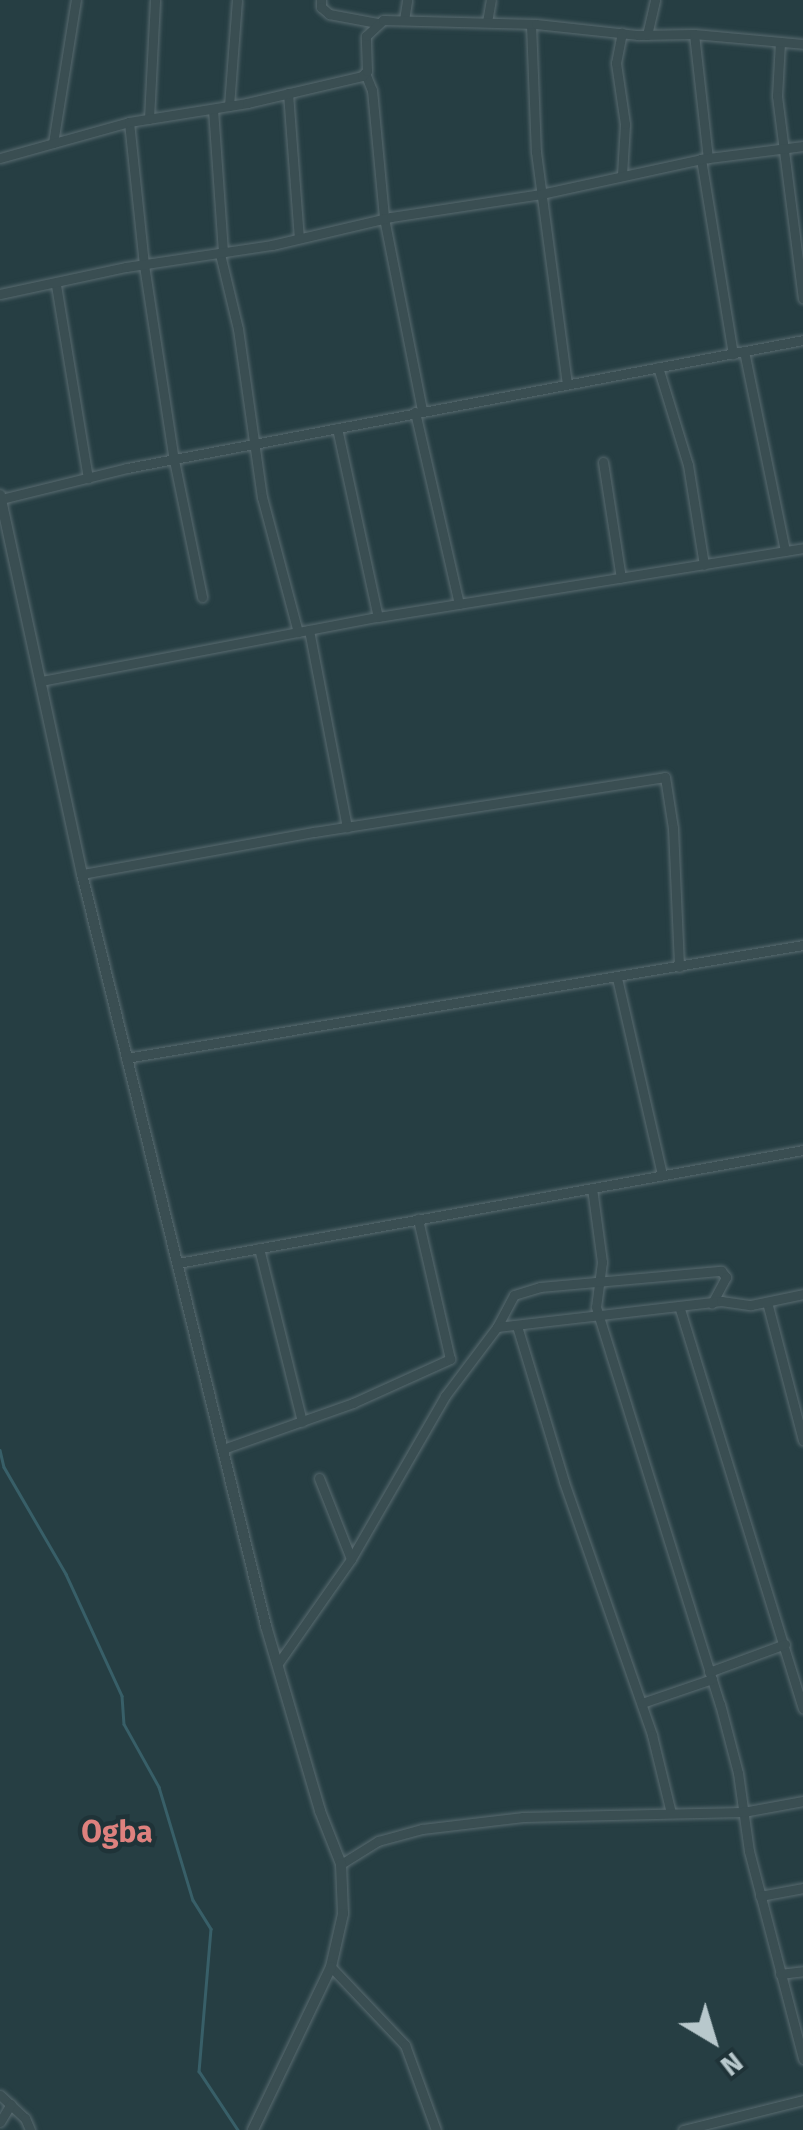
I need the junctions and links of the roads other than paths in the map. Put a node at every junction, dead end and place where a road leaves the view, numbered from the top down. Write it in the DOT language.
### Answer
graph roads {
  1 [pos="76,0"];
  2 [pos="155,0"];
  3 [pos="237,0"];
  4 [pos="321,0"];
  5 [pos="407,0"];
  6 [pos="491,0"];
  7 [pos="655,0"];
  8 [pos="404,20"];
  9 [pos="487,22"];
  10 [pos="377,23"];
  11 [pos="531,24"];
  12 [pos="622,33"];
  13 [pos="694,34"];
  14 [pos="647,35"];
  15 [pos="780,42"];
  16 [pos="803,44"];
  17 [pos="365,74"];
  18 [pos="288,93"];
  19 [pos="229,106"];
  20 [pos="212,108"];
  21 [pos="149,119"];
  22 [pos="129,122"];
  23 [pos="53,143"];
  24 [pos="803,146"];
  25 [pos="786,149"];
  26 [pos="0,158"];
  27 [pos="705,158"];
  28 [pos="622,175"];
  29 [pos="541,194"];
  30 [pos="384,218"];
  31 [pos="299,238"];
  32 [pos="221,254"];
  33 [pos="144,265"];
  34 [pos="56,285"];
  35 [pos="0,294"];
  36 [pos="803,298"];
  37 [pos="803,340"];
  38 [pos="738,352"];
  39 [pos="658,367"];
  40 [pos="567,384"];
  41 [pos="418,411"];
  42 [pos="337,428"];
  43 [pos="256,445"];
  44 [pos="174,460"];
  45 [pos="603,462"];
  46 [pos="88,478"];
  47 [pos="0,497"];
  48 [pos="803,548"];
  49 [pos="785,551"];
  50 [pos="704,565"];
  51 [pos="621,578"];
  52 [pos="202,597"];
  53 [pos="458,604"];
  54 [pos="378,617"];
  55 [pos="304,631"];
  56 [pos="41,681"];
  57 [pos="346,827"];
  58 [pos="82,874"];
  59 [pos="803,946"];
  60 [pos="680,967"];
  61 [pos="617,978"];
  62 [pos="126,1058"];
  63 [pos="803,1150"];
  64 [pos="662,1175"];
  65 [pos="592,1188"];
  66 [pos="418,1220"];
  67 [pos="259,1248"];
  68 [pos="178,1263"];
  69 [pos="596,1280"];
  70 [pos="803,1294"];
  71 [pos="766,1302"];
  72 [pos="712,1303"];
  73 [pos="680,1309"];
  74 [pos="600,1318"];
  75 [pos="517,1326"];
  76 [pos="497,1328"];
  77 [pos="302,1422"];
  78 [pos="803,1440"];
  79 [pos="223,1449"];
  80 [pos="319,1478"];
  81 [pos="350,1559"];
  82 [pos="785,1644"];
  83 [pos="279,1662"];
  84 [pos="710,1675"];
  85 [pos="642,1703"];
  86 [pos="803,1708"];
  87 [pos="803,1802"];
  88 [pos="743,1812"];
  89 [pos="671,1813"];
  90 [pos="341,1864"];
  91 [pos="803,1888"];
  92 [pos="760,1896"];
  93 [pos="331,1967"];
  94 [pos="803,1971"];
  95 [pos="780,1974"];
  96 [pos="803,2059"];
  97 [pos="0,2095"];
  98 [pos="803,2100"];
  99 [pos="11,2104"];
  100 [pos="0,2122"];
  101 [pos="254,2128"];
  102 [pos="30,2130"];
  103 [pos="436,2130"];
  104 [pos="682,2130"];
  1 -- 23 [label="street"];
  2 -- 21 [label="street"];
  3 -- 19 [label="street"];
  4 -- 10 [label="street"];
  5 -- 8 [label="street"];
  6 -- 9 [label="street"];
  7 -- 14 [label="street"];
  8 -- 9 [label="street"];
  8 -- 10 [label="street"];
  9 -- 11 [label="street"];
  10 -- 17 [label="street"];
  11 -- 12 [label="street"];
  11 -- 29 [label="street"];
  12 -- 14 [label="street"];
  12 -- 28 [label="street"];
  13 -- 14 [label="street"];
  13 -- 15 [label="street"];
  13 -- 27 [label="street"];
  15 -- 16 [label="street"];
  15 -- 25 [label="street"];
  17 -- 18 [label="street"];
  17 -- 30 [label="street"];
  18 -- 19 [label="street"];
  18 -- 31 [label="street"];
  19 -- 20 [label="street"];
  20 -- 21 [label="street"];
  20 -- 32 [label="street"];
  21 -- 22 [label="street"];
  22 -- 23 [label="street"];
  22 -- 33 [label="street"];
  23 -- 26 [label="street"];
  24 -- 25 [label="street"];
  25 -- 27 [label="street"];
  25 -- 36 [label="street"];
  27 -- 28 [label="street"];
  27 -- 38 [label="street"];
  28 -- 29 [label="street"];
  29 -- 30 [label="street"];
  29 -- 40 [label="street"];
  30 -- 31 [label="street"];
  30 -- 41 [label="street"];
  31 -- 32 [label="street"];
  32 -- 33 [label="street"];
  32 -- 43 [label="street"];
  33 -- 34 [label="street"];
  33 -- 44 [label="street"];
  34 -- 35 [label="street"];
  34 -- 46 [label="street"];
  37 -- 38 [label="street"];
  38 -- 39 [label="street"];
  38 -- 49 [label="street"];
  39 -- 40 [label="street"];
  39 -- 50 [label="street"];
  40 -- 41 [label="street"];
  41 -- 42 [label="street"];
  41 -- 53 [label="street"];
  42 -- 43 [label="street"];
  42 -- 54 [label="street"];
  43 -- 44 [label="street"];
  43 -- 55 [label="street"];
  44 -- 46 [label="street"];
  44 -- 52 [label="street"];
  45 -- 51 [label="street"];
  46 -- 47 [label="street"];
  47 -- 56 [label="street"];
  48 -- 49 [label="street"];
  49 -- 50 [label="street"];
  50 -- 51 [label="street"];
  51 -- 53 [label="street"];
  53 -- 54 [label="street"];
  54 -- 55 [label="street"];
  55 -- 56 [label="street"];
  55 -- 57 [label="street"];
  56 -- 58 [label="street"];
  57 -- 58 [label="street"];
  57 -- 60 [label="street"];
  58 -- 62 [label="street"];
  59 -- 60 [label="street"];
  60 -- 61 [label="street"];
  61 -- 62 [label="street"];
  61 -- 64 [label="street"];
  62 -- 68 [label="street"];
  63 -- 64 [label="street"];
  64 -- 65 [label="street"];
  65 -- 66 [label="street"];
  65 -- 69 [label="street"];
  66 -- 67 [label="street"];
  66 -- 77 [label="street"];
  67 -- 68 [label="street"];
  67 -- 77 [label="street"];
  68 -- 79 [label="street"];
  69 -- 72 [label="street"];
  69 -- 74 [label="street"];
  69 -- 76 [label="street"];
  70 -- 71 [label="street"];
  71 -- 72 [label="street"];
  71 -- 78 [label="street"];
  72 -- 73 [label="street"];
  73 -- 74 [label="street"];
  73 -- 82 [label="street"];
  74 -- 75 [label="street"];
  74 -- 84 [label="street"];
  75 -- 76 [label="street"];
  75 -- 85 [label="street"];
  76 -- 81 [label="street"];
  77 -- 79 [label="street"];
  79 -- 83 [label="street"];
  80 -- 81 [label="street"];
  81 -- 83 [label="street"];
  82 -- 84 [label="street"];
  82 -- 86 [label="street"];
  83 -- 90 [label="street"];
  84 -- 85 [label="street"];
  84 -- 88 [label="street"];
  85 -- 89 [label="street"];
  87 -- 88 [label="street"];
  88 -- 89 [label="street"];
  88 -- 92 [label="street"];
  89 -- 90 [label="street"];
  90 -- 93 [label="street"];
  91 -- 92 [label="street"];
  92 -- 95 [label="street"];
  93 -- 101 [label="street"];
  93 -- 103 [label="street"];
  94 -- 95 [label="street"];
  95 -- 96 [label="street"];
  97 -- 99 [label="street"];
  98 -- 104 [label="street"];
  99 -- 100 [label="street"];
  99 -- 102 [label="street"];
}
